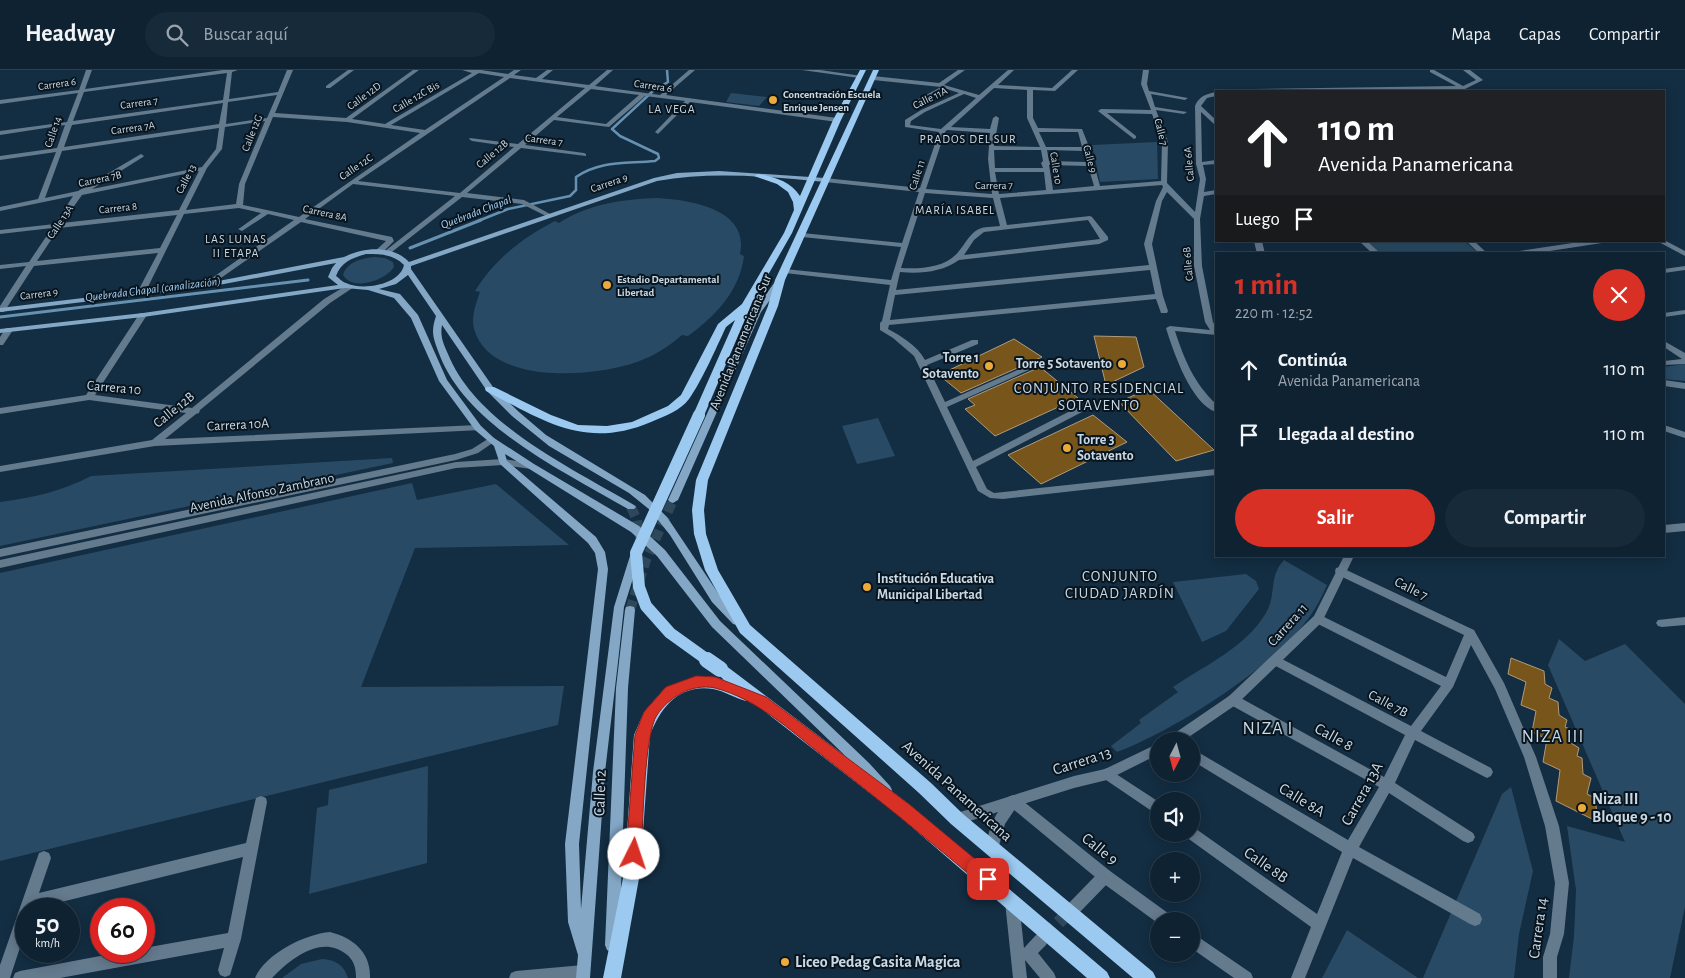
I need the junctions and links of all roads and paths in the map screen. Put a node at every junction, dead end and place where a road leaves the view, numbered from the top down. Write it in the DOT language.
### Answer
graph roads {
  1 [pos="89,70"];
  2 [pos="230,70"];
  3 [pos="235,70"];
  4 [pos="290,70"];
  5 [pos="351,70"];
  6 [pos="416,70"];
  7 [pos="465,70"];
  8 [pos="518,70"];
  9 [pos="550,70"];
  10 [pos="610,70"];
  11 [pos="692,70"];
  12 [pos="805,70"];
  13 [pos="962,70"];
  14 [pos="1011,70"];
  15 [pos="1075,70"];
  16 [pos="1146,70"];
  17 [pos="1466,70"];
  18 [pos="479,71"];
  19 [pos="1432,71"];
  20 [pos="861,73"];
  21 [pos="874,74"];
  22 [pos="510,76"];
  23 [pos="537,80"];
  24 [pos="943,86"];
  25 [pos="994,86"];
  26 [pos="328,87"];
  27 [pos="589,87"];
  28 [pos="1030,88"];
  29 [pos="1401,90"];
  30 [pos="1466,90"];
  31 [pos="81,91"];
  32 [pos="965,92"];
  33 [pos="1147,92"];
  34 [pos="281,93"];
  35 [pos="1215,94"];
  36 [pos="645,95"];
  37 [pos="658,97"];
  38 [pos="981,98"];
  39 [pos="1185,98"];
  40 [pos="226,101"];
  41 [pos="688,101"];
  42 [pos="0,102"];
  43 [pos="917,102"];
  44 [pos="1198,106"];
  45 [pos="1154,110"];
  46 [pos="1184,112"];
  47 [pos="270,117"];
  48 [pos="552,118"];
  49 [pos="996,118"];
  50 [pos="347,120"];
  51 [pos="838,120"];
  52 [pos="1215,122"];
  53 [pos="68,124"];
  54 [pos="387,125"];
  55 [pos="222,126"];
  56 [pos="944,129"];
  57 [pos="1036,130"];
  58 [pos="992,131"];
  59 [pos="425,132"];
  60 [pos="658,132"];
  61 [pos="0,133"];
  62 [pos="1134,137"];
  63 [pos="472,139"];
  64 [pos="518,147"];
  65 [pos="991,148"];
  66 [pos="60,149"];
  67 [pos="1044,149"];
  68 [pos="1087,149"];
  69 [pos="584,155"];
  70 [pos="140,156"];
  71 [pos="1,159"];
  72 [pos="1215,162"];
  73 [pos="1092,164"];
  74 [pos="1199,164"];
  75 [pos="1045,166"];
  76 [pos="204,168"];
  77 [pos="993,170"];
  78 [pos="758,176"];
  79 [pos="812,179"];
  80 [pos="826,180"];
  81 [pos="352,182"];
  82 [pos="1165,185"];
  83 [pos="923,189"];
  84 [pos="1098,189"];
  85 [pos="1215,192"];
  86 [pos="463,193"];
  87 [pos="1050,193"];
  88 [pos="78,194"];
  89 [pos="1201,194"];
  90 [pos="994,196"];
  91 [pos="40,202"];
  92 [pos="239,206"];
  93 [pos="0,209"];
  94 [pos="798,210"];
  95 [pos="181,212"];
  96 [pos="267,212"];
  97 [pos="550,216"];
  98 [pos="298,219"];
  99 [pos="1197,219"];
  100 [pos="58,225"];
  101 [pos="1004,227"];
  102 [pos="242,229"];
  103 [pos="0,232"];
  104 [pos="802,235"];
  105 [pos="1363,242"];
  106 [pos="1470,242"];
  107 [pos="1595,242"];
  108 [pos="1662,242"];
  109 [pos="905,245"];
  110 [pos="162,250"];
  111 [pos="378,252"];
  112 [pos="1376,252"];
  113 [pos="1483,252"];
  114 [pos="1527,252"];
  115 [pos="388,253"];
  116 [pos="1685,254"];
  117 [pos="347,258"];
  118 [pos="957,258"];
  119 [pos="32,264"];
  120 [pos="0,267"];
  121 [pos="1154,267"];
  122 [pos="408,268"];
  123 [pos="1685,268"];
  124 [pos="897,270"];
  125 [pos="1665,271"];
  126 [pos="783,275"];
  127 [pos="894,283"];
  128 [pos="208,285"];
  129 [pos="348,287"];
  130 [pos="368,288"];
  131 [pos="141,293"];
  132 [pos="892,293"];
  133 [pos="1159,296"];
  134 [pos="747,303"];
  135 [pos="0,310"];
  136 [pos="1164,311"];
  137 [pos="1685,312"];
  138 [pos="143,315"];
  139 [pos="1665,315"];
  140 [pos="439,317"];
  141 [pos="1212,322"];
  142 [pos="884,323"];
  143 [pos="9,330"];
  144 [pos="0,331"];
  145 [pos="1215,333"];
  146 [pos="975,342"];
  147 [pos="0,343"];
  148 [pos="1665,344"];
  149 [pos="1685,359"];
  150 [pos="1665,363"];
  151 [pos="922,364"];
  152 [pos="1036,366"];
  153 [pos="1665,383"];
  154 [pos="1685,386"];
  155 [pos="490,389"];
  156 [pos="89,397"];
  157 [pos="942,406"];
  158 [pos="1215,408"];
  159 [pos="196,410"];
  160 [pos="1079,410"];
  161 [pos="0,411"];
  162 [pos="478,428"];
  163 [pos="1665,428"];
  164 [pos="1685,435"];
  165 [pos="495,442"];
  166 [pos="155,443"];
  167 [pos="503,462"];
  168 [pos="531,466"];
  169 [pos="971,466"];
  170 [pos="0,469"];
  171 [pos="1215,472"];
  172 [pos="673,500"];
  173 [pos="630,507"];
  174 [pos="1685,527"];
  175 [pos="1665,529"];
  176 [pos="0,553"];
  177 [pos="636,553"];
  178 [pos="1348,557"];
  179 [pos="0,564"];
  180 [pos="1340,571"];
  181 [pos="630,610"];
  182 [pos="1318,619"];
  183 [pos="1685,621"];
  184 [pos="1662,623"];
  185 [pos="745,629"];
  186 [pos="1470,633"];
  187 [pos="1276,661"];
  188 [pos="1449,684"];
  189 [pos="1233,700"];
  190 [pos="761,701"];
  191 [pos="1186,732"];
  192 [pos="1412,734"];
  193 [pos="1150,753"];
  194 [pos="1200,757"];
  195 [pos="1487,772"];
  196 [pos="1108,774"];
  197 [pos="1387,785"];
  198 [pos="1013,801"];
  199 [pos="261,802"];
  200 [pos="1150,804"];
  201 [pos="904,810"];
  202 [pos="957,819"];
  203 [pos="1468,837"];
  204 [pos="1200,839"];
  205 [pos="992,848"];
  206 [pos="250,849"];
  207 [pos="1350,849"];
  208 [pos="44,858"];
  209 [pos="1105,876"];
  210 [pos="30,898"];
  211 [pos="62,898"];
  212 [pos="1012,900"];
  213 [pos="1073,909"];
  214 [pos="1155,912"];
  215 [pos="1475,919"];
  216 [pos="1320,925"];
  217 [pos="234,939"];
  218 [pos="1041,940"];
  219 [pos="15,942"];
  220 [pos="1200,945"];
  221 [pos="584,953"];
  222 [pos="225,970"];
  223 [pos="583,975"];
  224 [pos="3,978"];
  225 [pos="20,978"];
  226 [pos="262,978"];
  227 [pos="363,978"];
  228 [pos="516,978"];
  229 [pos="611,978"];
  230 [pos="1020,978"];
  231 [pos="1049,978"];
  232 [pos="1101,978"];
  233 [pos="1147,978"];
  234 [pos="1246,978"];
  235 [pos="1298,978"];
  236 [pos="1550,978"];
  1 -- 31 [label="street, Calle 14"];
  2 -- 3 [label="street, Carrera 6"];
  2 -- 31 [label="street, Carrera 6"];
  2 -- 40 [label="street, Calle 13"];
  4 -- 34 [label="street, Calle 12G"];
  5 -- 26 [label="street"];
  6 -- 50 [label="street, Calle 12D"];
  7 -- 18 [label="street, Carrera 6"];
  8 -- 22 [label="street, Calle 12C"];
  9 -- 23 [label="street"];
  10 -- 27 [label="street, Calle 12B"];
  11 -- 37 [label="street"];
  12 -- 20 [label="street"];
  13 -- 24 [label="street, Calle 11A"];
  14 -- 25 [label="street"];
  15 -- 28 [label="street"];
  16 -- 33 [label="street, Calle 7"];
  17 -- 30 [label="street"];
  18 -- 22 [label="street, Carrera 6"];
  18 -- 54 [label="street, Calle 12C Bis"];
  19 -- 30 [label="street"];
  20 -- 51 [label="main road, Avenida Panamericana Sur"];
  21 -- 24 [label="street"];
  21 -- 80 [label="main road, Avenida Panamericana Sur"];
  22 -- 23 [label="street, Carrera 6"];
  22 -- 59 [label="street, Calle 12C"];
  23 -- 27 [label="street, Carrera 6"];
  24 -- 32 [label="street"];
  24 -- 43 [label="street, Calle 11A"];
  25 -- 28 [label="street"];
  25 -- 38 [label="street"];
  27 -- 36 [label="street, Carrera 6"];
  27 -- 48 [label="street, Calle 12B"];
  28 -- 57 [label="street, Calle 10"];
  29 -- 30 [label="street"];
  31 -- 42 [label="street, Carrera 6"];
  31 -- 53 [label="street, Calle 14"];
  32 -- 38 [label="street"];
  32 -- 56 [label="street, Calle 11A"];
  33 -- 39 [label="street"];
  33 -- 45 [label="street, Calle 7"];
  34 -- 40 [label="street, Carrera 7"];
  34 -- 47 [label="street, Calle 12G"];
  35 -- 44 [label="street"];
  36 -- 37 [label="street, Carrera 6"];
  36 -- 48 [label="street, Carrera 7"];
  37 -- 41 [label="street, Carrera 6"];
  38 -- 56 [label="street"];
  40 -- 53 [label="street, Carrera 7"];
  40 -- 55 [label="street, Calle 13"];
  41 -- 51 [label="street, Carrera 6"];
  41 -- 60 [label="street"];
  44 -- 52 [label="street"];
  44 -- 74 [label="street, Calle 6A"];
  45 -- 46 [label="street"];
  45 -- 62 [label="street"];
  45 -- 82 [label="street, Calle 7"];
  47 -- 50 [label="street"];
  47 -- 55 [label="street, Carrera 7A"];
  47 -- 92 [label="street, Calle 12G"];
  48 -- 64 [label="street, Calle 12B"];
  49 -- 58 [label="street"];
  50 -- 54 [label="street"];
  51 -- 79 [label="main road, Avenida Panamericana Sur"];
  53 -- 61 [label="street, Carrera 7"];
  53 -- 66 [label="street, Calle 14"];
  54 -- 59 [label="street"];
  55 -- 66 [label="street, Carrera 7A"];
  55 -- 76 [label="street, Calle 13"];
  56 -- 58 [label="street"];
  56 -- 83 [label="street, Calle 11"];
  57 -- 67 [label="street, Calle 10"];
  57 -- 68 [label="street, Calle 9"];
  58 -- 65 [label="street"];
  59 -- 81 [label="street, Calle 12C"];
  63 -- 64 [label="street, Carrera 7"];
  64 -- 69 [label="street, Carrera 7"];
  64 -- 86 [label="street, Calle 12B"];
  65 -- 67 [label="street"];
  65 -- 77 [label="street"];
  66 -- 71 [label="street, Carrera 7A"];
  66 -- 91 [label="street, Calle 14"];
  67 -- 68 [label="street"];
  67 -- 75 [label="street, Calle 10"];
  68 -- 73 [label="street, Calle 9"];
  70 -- 88 [label="street, Calle 13A"];
  72 -- 74 [label="street"];
  73 -- 75 [label="street"];
  73 -- 84 [label="street, Calle 9"];
  74 -- 89 [label="street, Calle 6A"];
  75 -- 77 [label="street"];
  75 -- 87 [label="street, Calle 10"];
  76 -- 88 [label="street, Carrera 7B"];
  76 -- 95 [label="street, Calle 13"];
  77 -- 90 [label="street"];
  78 -- 79 [label="main road, Carrera 9"];
  78 -- 94 [label="main road"];
  78 -- 97 [label="main road, Carrera 9"];
  79 -- 80 [label="main road, Carrera 9"];
  79 -- 94 [label="main road, Avenida Panamericana Sur"];
  80 -- 83 [label="street, Carrera 7"];
  80 -- 104 [label="main road, Avenida Panamericana Sur"];
  81 -- 86 [label="street"];
  81 -- 98 [label="street, Calle 12C"];
  82 -- 84 [label="street, Carrera 7"];
  82 -- 99 [label="street"];
  82 -- 121 [label="street"];
  83 -- 90 [label="street, Carrera 7"];
  83 -- 109 [label="street, Calle 11"];
  84 -- 87 [label="street, Carrera 7"];
  85 -- 89 [label="street"];
  86 -- 97 [label="street"];
  86 -- 115 [label="street, Calle 12B"];
  87 -- 90 [label="street, Carrera 7"];
  88 -- 91 [label="street, Carrera 7B"];
  88 -- 100 [label="street, Calle 13A"];
  89 -- 99 [label="street, Calle 6A"];
  90 -- 101 [label="street"];
  91 -- 93 [label="street, Carrera 7B"];
  92 -- 95 [label="street, Carrera 8"];
  92 -- 96 [label="street, Carrera 8A"];
  94 -- 134 [label="main road, Avenida Panamericana Sur"];
  95 -- 100 [label="street, Carrera 8"];
  95 -- 110 [label="street, Calle 13"];
  96 -- 98 [label="street, Carrera 8A"];
  96 -- 102 [label="street"];
  97 -- 122 [label="main road, Carrera 9"];
  98 -- 111 [label="street, Carrera 8A"];
  98 -- 128 [label="street, Calle 12C"];
  99 -- 141 [label="street, Calle 6B"];
  100 -- 103 [label="street, Carrera 8"];
  100 -- 119 [label="street, Calle 13A"];
  101 -- 118 [label="street"];
  101 -- 118 [label="street"];
  104 -- 109 [label="street"];
  104 -- 126 [label="main road, Avenida Panamericana Sur"];
  105 -- 112 [label="street"];
  106 -- 113 [label="street"];
  107 -- 114 [label="street"];
  108 -- 116 [label="street"];
  109 -- 124 [label="street, Calle 11"];
  110 -- 119 [label="street"];
  110 -- 131 [label="street, Calle 13"];
  111 -- 115 [label="main road, Carrera 9"];
  111 -- 117 [label="main road, Carrera 9"];
  115 -- 122 [label="main road"];
  117 -- 128 [label="main road, Carrera 9"];
  117 -- 129 [label="main road"];
  118 -- 124 [label="street"];
  119 -- 120 [label="street"];
  119 -- 135 [label="street, Calle 13A"];
  121 -- 132 [label="street"];
  121 -- 133 [label="street"];
  122 -- 130 [label="main road, Carrera 9"];
  122 -- 140 [label="main road"];
  123 -- 125 [label="street"];
  124 -- 127 [label="street, Calle 11"];
  126 -- 127 [label="street"];
  126 -- 172 [label="main road"];
  126 -- 185 [label="main road, Avenida Panamericana Sur"];
  127 -- 132 [label="street, Calle 11"];
  128 -- 131 [label="main road, Carrera 9"];
  129 -- 130 [label="main road"];
  129 -- 138 [label="main road"];
  129 -- 159 [label="street, Calle 12B"];
  130 -- 162 [label="main road"];
  131 -- 135 [label="main road, Carrera 9"];
  132 -- 142 [label="street, Calle 11"];
  133 -- 136 [label="street"];
  133 -- 142 [label="street"];
  134 -- 155 [label="main road"];
  134 -- 177 [label="main road, bridge"];
  137 -- 139 [label="street"];
  138 -- 143 [label="main road"];
  138 -- 156 [label="street"];
  140 -- 155 [label="main road"];
  140 -- 173 [label="main road"];
  142 -- 151 [label="street"];
  143 -- 144 [label="main road"];
  143 -- 147 [label="street"];
  145 -- 158 [label="street"];
  146 -- 151 [label="street"];
  148 -- 149 [label="street"];
  149 -- 150 [label="street"];
  151 -- 157 [label="street"];
  152 -- 157 [label="street"];
  153 -- 154 [label="street"];
  155 -- 185 [label="main road"];
  156 -- 159 [label="street, Carrera 10"];
  156 -- 161 [label="street, Carrera 10"];
  157 -- 169 [label="street"];
  159 -- 166 [label="street, Calle 12B"];
  160 -- 169 [label="street"];
  162 -- 165 [label="main road"];
  162 -- 166 [label="street, Carrera 10A"];
  163 -- 164 [label="street"];
  165 -- 167 [label="main road"];
  165 -- 168 [label="main road"];
  165 -- 176 [label="street, Avenida Alfonso Zambrano"];
  166 -- 170 [label="street, Carrera 10A"];
  167 -- 168 [label="street, Avenida Alfonso Zambrano"];
  167 -- 179 [label="street, Avenida Alfonso Zambrano"];
  167 -- 221 [label="main road"];
  168 -- 201 [label="main road"];
  169 -- 171 [label="street"];
  174 -- 175 [label="street"];
  177 -- 190 [label="main road, bridge"];
  177 -- 221 [label="main road, Calle 12"];
  178 -- 180 [label="street, Carrera 11"];
  180 -- 182 [label="street, Carrera 11"];
  180 -- 186 [label="street, Calle 7"];
  181 -- 229 [label="main road, Calle 12"];
  182 -- 187 [label="street, Carrera 11"];
  182 -- 188 [label="street"];
  183 -- 184 [label="street"];
  185 -- 202 [label="main road, Avenida Panamericana"];
  186 -- 188 [label="street, Carrera 13A"];
  186 -- 236 [label="street, Carrera 14"];
  187 -- 189 [label="street"];
  187 -- 192 [label="street, Calle 7B"];
  188 -- 192 [label="street, Carrera 13A"];
  189 -- 191 [label="street"];
  189 -- 197 [label="street, Calle 8"];
  190 -- 201 [label="main road"];
  190 -- 229 [label="main road"];
  192 -- 195 [label="street, Calle 7B"];
  192 -- 197 [label="street, Carrera 13A"];
  193 -- 196 [label="street, Carrera 13"];
  194 -- 207 [label="street, Calle 8A"];
  196 -- 198 [label="street, Carrera 13"];
  196 -- 200 [label="street"];
  197 -- 203 [label="street, Calle 8"];
  197 -- 207 [label="street, Carrera 13A"];
  198 -- 202 [label="street, Carrera 13"];
  198 -- 205 [label="street"];
  198 -- 209 [label="street, Calle 9"];
  199 -- 206 [label="street"];
  201 -- 212 [label="main road"];
  202 -- 205 [label="main road, Avenida Panamericana"];
  204 -- 216 [label="street, Calle 8B"];
  205 -- 233 [label="main road, Avenida Panamericana"];
  206 -- 211 [label="street"];
  206 -- 217 [label="street"];
  207 -- 215 [label="street, Calle 8A"];
  207 -- 216 [label="street, Carrera 13A"];
  208 -- 210 [label="street"];
  209 -- 213 [label="street"];
  209 -- 214 [label="street, Calle 9"];
  212 -- 230 [label="street"];
  212 -- 232 [label="main road"];
  216 -- 235 [label="street, Carrera 13A"];
  217 -- 222 [label="street"];
  217 -- 225 [label="street"];
  218 -- 231 [label="street"];
  219 -- 224 [label="street"];
  220 -- 234 [label="street"];
  221 -- 223 [label="main road, Calle 12"];
  223 -- 228 [label="street"];
  226 -- 227 [label="street"];
}
